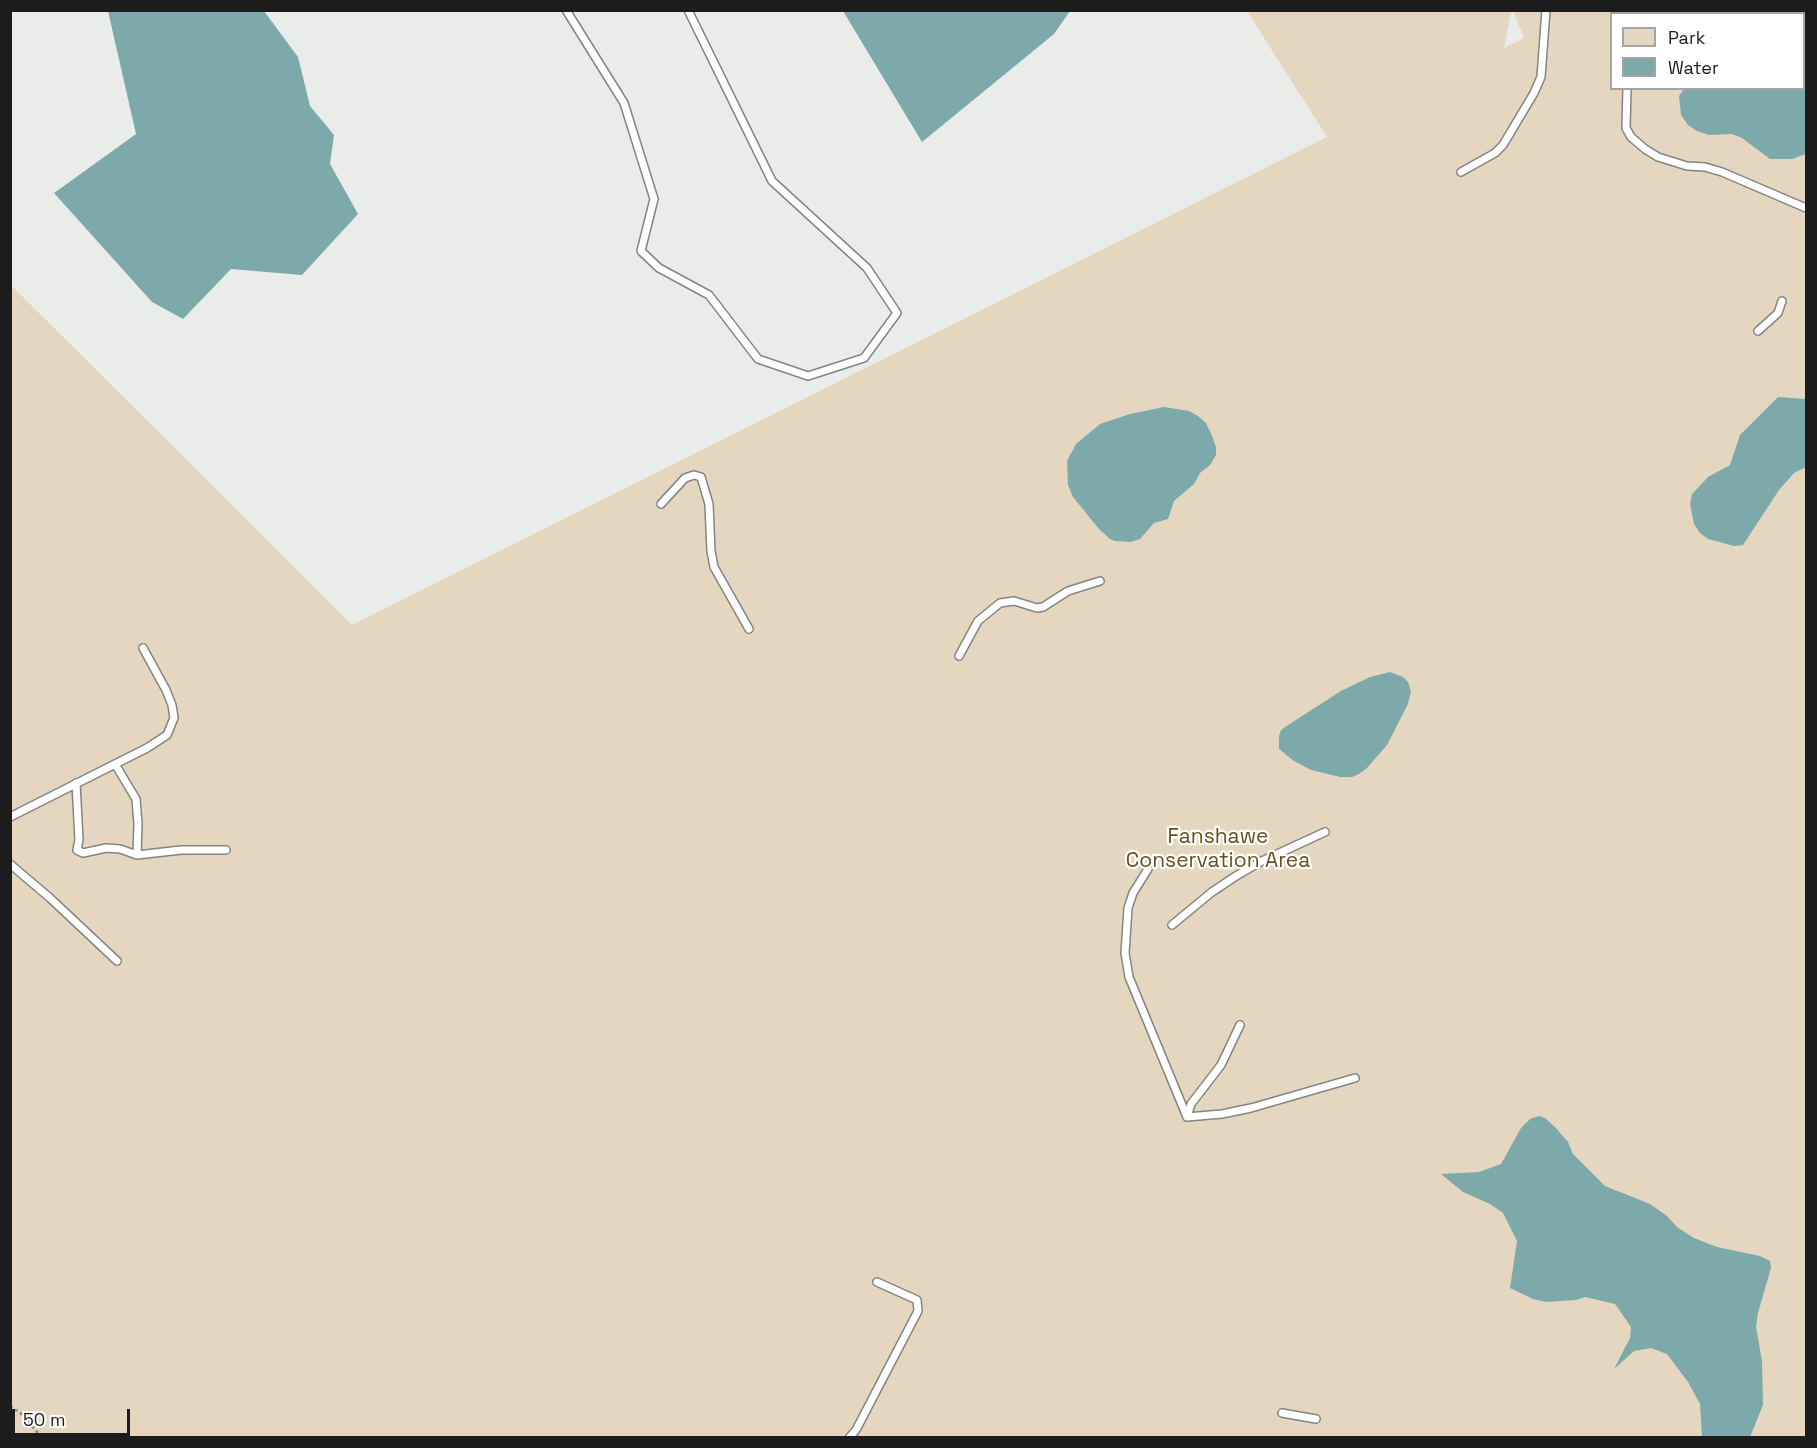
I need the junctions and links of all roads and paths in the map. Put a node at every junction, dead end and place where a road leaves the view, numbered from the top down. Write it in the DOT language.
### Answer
graph roads {
  1 [pos="566,10"];
  2 [pos="688,10"];
  3 [pos="1546,10"];
  4 [pos="1627,90"];
  5 [pos="1461,171"];
  6 [pos="1806,208"];
  7 [pos="1782,302"];
  8 [pos="1758,331"];
  9 [pos="661,504"];
  10 [pos="1100,581"];
  11 [pos="749,629"];
  12 [pos="143,648"];
  13 [pos="959,656"];
  14 [pos="115,764"];
  15 [pos="76,783"];
  16 [pos="10,817"];
  17 [pos="1325,832"];
  18 [pos="226,850"];
  19 [pos="137,855"];
  20 [pos="10,864"];
  21 [pos="1148,869"];
  22 [pos="1172,925"];
  23 [pos="117,961"];
  24 [pos="1240,1025"];
  25 [pos="1355,1077"];
  26 [pos="1187,1117"];
  27 [pos="877,1282"];
  28 [pos="10,1406"];
  29 [pos="1282,1413"];
  30 [pos="1316,1419"];
  31 [pos="42,1437"];
  32 [pos="849,1437"];
  1 -- 2 [label="lane"];
  3 -- 5 [label="lane"];
  4 -- 6 [label="lane"];
  7 -- 8 [label="lane"];
  9 -- 11 [label="lane"];
  10 -- 13 [label="lane"];
  12 -- 14 [label="lane"];
  14 -- 15 [label="lane"];
  14 -- 19 [label="lane"];
  15 -- 16 [label="lane"];
  15 -- 19 [label="lane"];
  17 -- 22 [label="lane"];
  18 -- 19 [label="lane"];
  20 -- 23 [label="lane"];
  21 -- 26 [label="lane"];
  24 -- 26 [label="lane"];
  25 -- 26 [label="lane"];
  27 -- 32 [label="lane"];
  28 -- 31 [label="path"];
  29 -- 30 [label="lane"];
}
